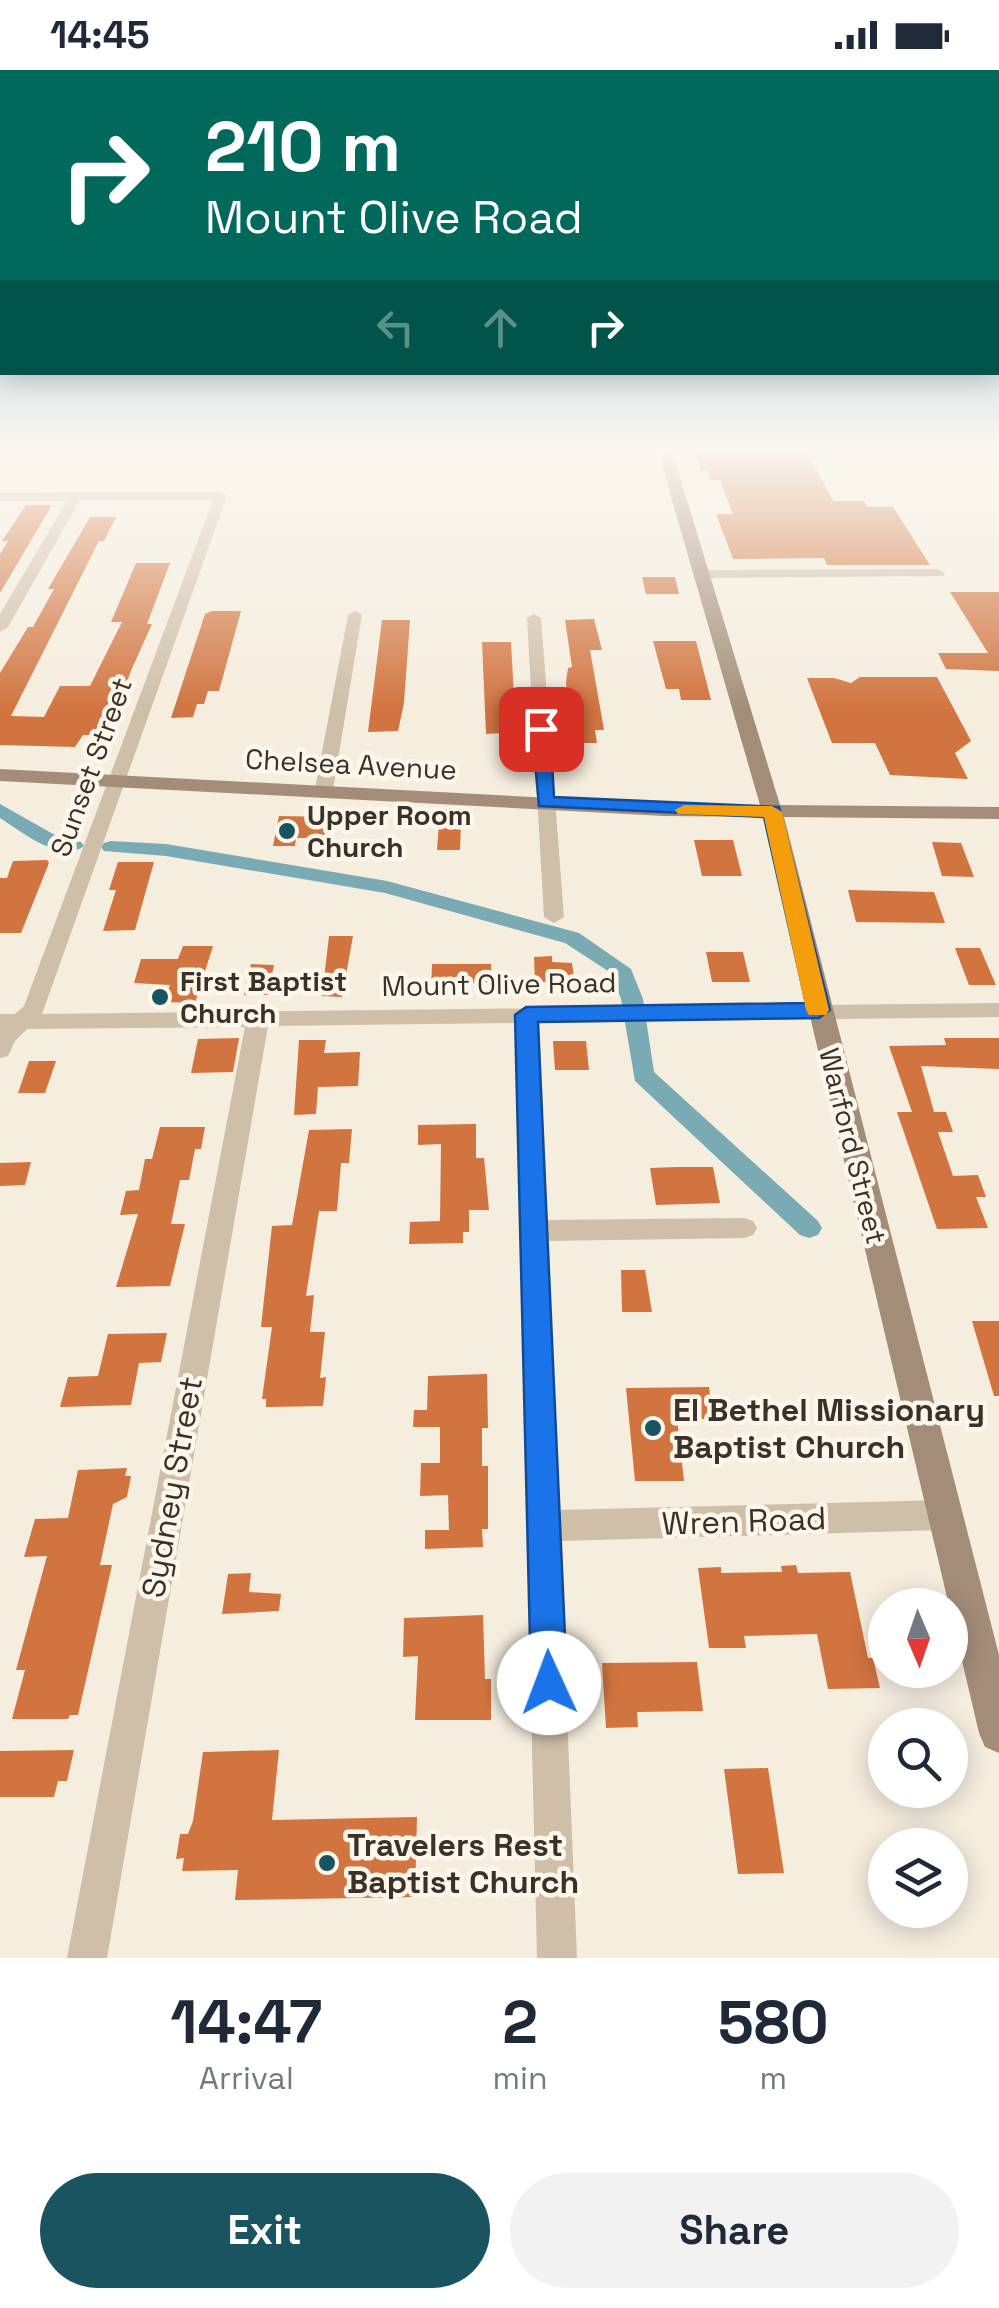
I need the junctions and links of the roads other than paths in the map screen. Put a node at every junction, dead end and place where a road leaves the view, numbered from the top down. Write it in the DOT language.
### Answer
graph roads {
  1 [pos="53,536"];
  2 [pos="207,536"];
  3 [pos="691,536"];
  4 [pos="938,573"];
  5 [pos="702,574"];
  6 [pos="355,615"];
  7 [pos="534,618"];
  8 [pos="0,627"];
  9 [pos="0,775"];
  10 [pos="118,781"];
  11 [pos="324,790"];
  12 [pos="546,802"];
  13 [pos="772,812"];
  14 [pos="999,812"];
  15 [pos="554,917"];
  16 [pos="819,1010"];
  17 [pos="999,1010"];
  18 [pos="526,1015"];
  19 [pos="258,1017"];
  20 [pos="10,1022"];
  21 [pos="0,1050"];
  22 [pos="744,1228"];
  23 [pos="535,1231"];
  24 [pos="943,1515"];
  25 [pos="545,1526"];
  26 [pos="999,1732"];
  27 [pos="87,1958"];
  28 [pos="558,1958"];
  1 -- 8 [label="street"];
  2 -- 10 [label="street, Sunset Street"];
  3 -- 5 [label="main road, Warford Street"];
  4 -- 5 [label="street"];
  5 -- 13 [label="main road, Warford Street"];
  6 -- 11 [label="street"];
  7 -- 12 [label="street"];
  9 -- 10 [label="main road, Chelsea Avenue"];
  10 -- 11 [label="main road, Chelsea Avenue"];
  10 -- 20 [label="street, Sunset Street"];
  11 -- 12 [label="main road, Chelsea Avenue"];
  12 -- 13 [label="main road, Chelsea Avenue"];
  12 -- 15 [label="street"];
  13 -- 14 [label="main road, Chelsea Avenue"];
  13 -- 16 [label="main road, Warford Street"];
  16 -- 17 [label="street, Mount Olive Road"];
  16 -- 18 [label="street, Mount Olive Road"];
  16 -- 24 [label="main road, Warford Street"];
  18 -- 19 [label="street, Mount Olive Road"];
  18 -- 23 [label="street"];
  19 -- 20 [label="street, Mount Olive Road"];
  19 -- 27 [label="street, Sydney Street"];
  20 -- 21 [label="street, Sunset Street"];
  22 -- 23 [label="street"];
  23 -- 25 [label="street"];
  24 -- 25 [label="street, Wren Road"];
  24 -- 26 [label="main road, Warford Street"];
  25 -- 28 [label="street"];
}
